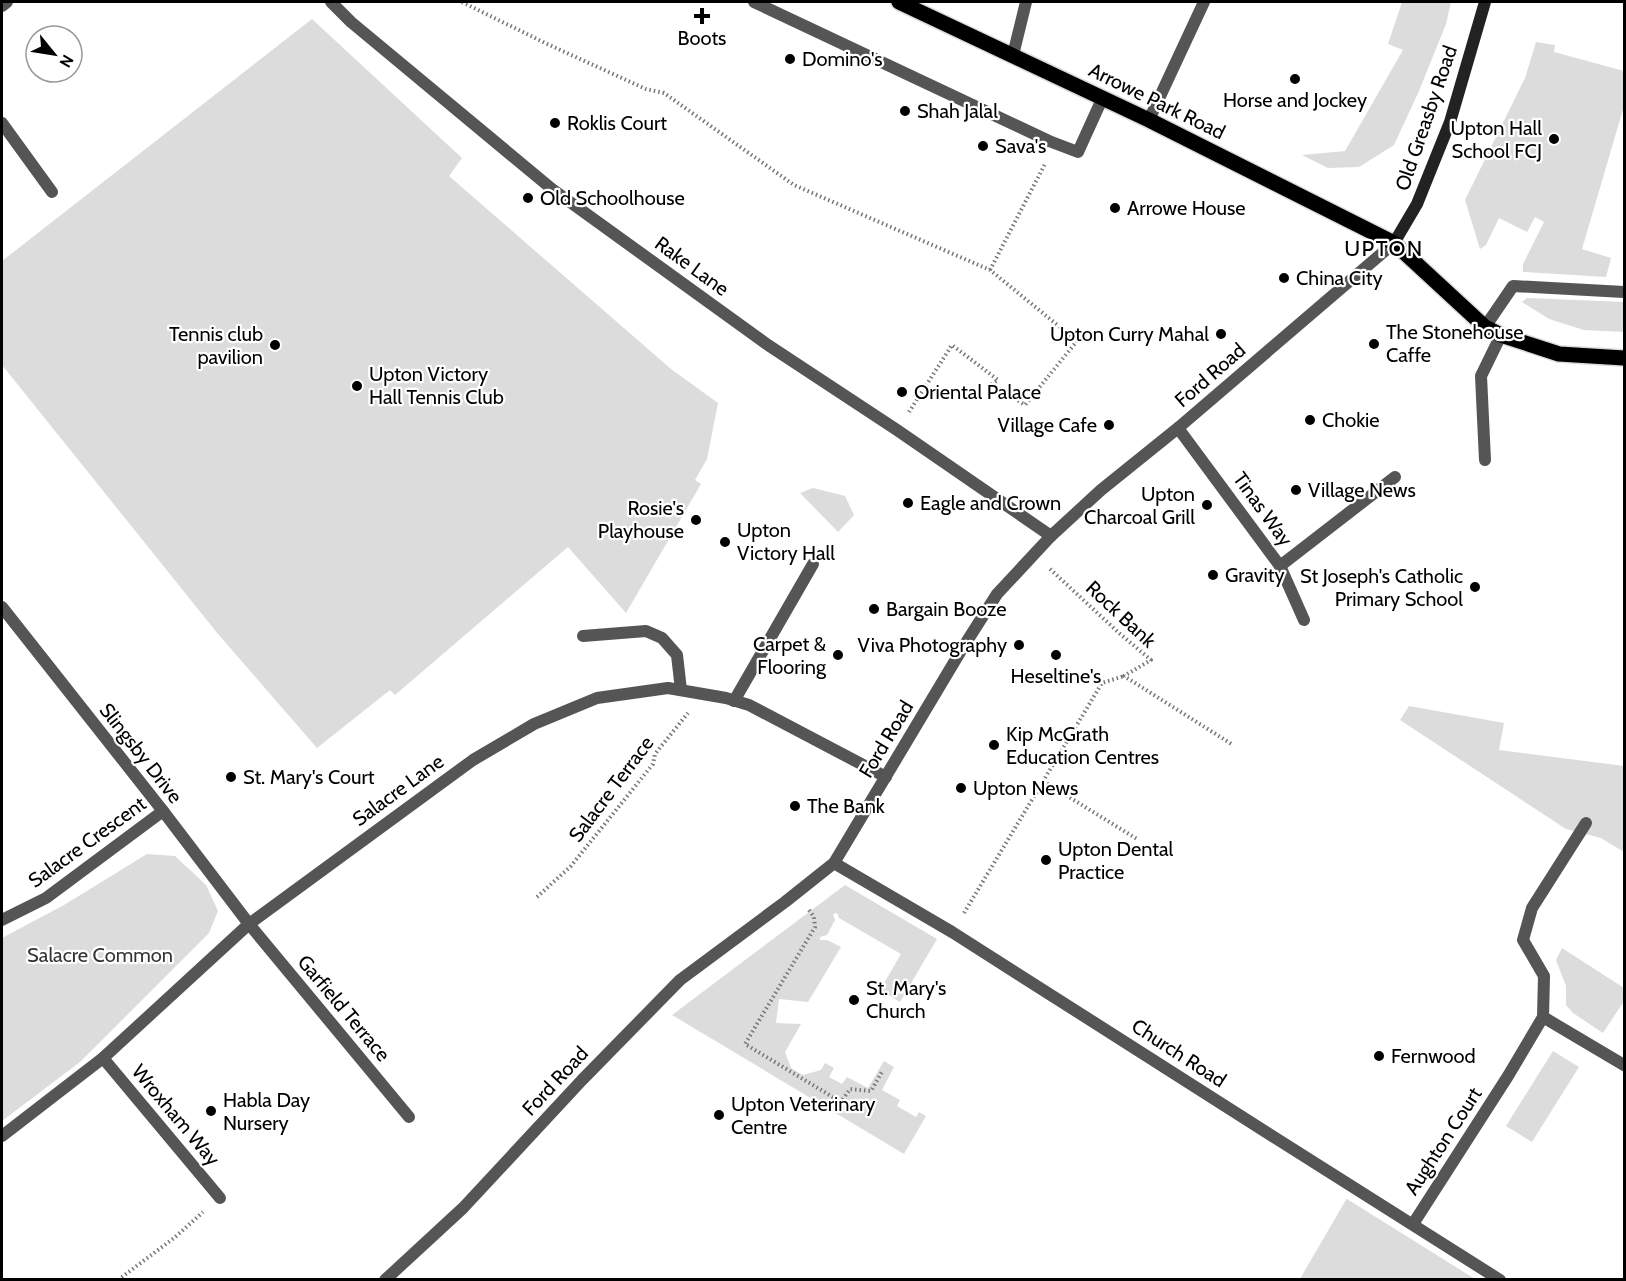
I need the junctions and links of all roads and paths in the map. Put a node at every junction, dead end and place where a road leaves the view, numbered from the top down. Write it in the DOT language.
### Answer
graph roads {
  1 [pos="7,2"];
  2 [pos="331,2"];
  3 [pos="462,2"];
  4 [pos="754,2"];
  5 [pos="899,2"];
  6 [pos="1026,2"];
  7 [pos="1204,2"];
  8 [pos="1485,2"];
  9 [pos="2,6"];
  10 [pos="1013,55"];
  11 [pos="1103,98"];
  12 [pos="1149,120"];
  13 [pos="2,123"];
  14 [pos="1049,141"];
  15 [pos="52,192"];
  16 [pos="1394,243"];
  17 [pos="990,270"];
  18 [pos="1624,292"];
  19 [pos="1485,327"];
  20 [pos="1501,335"];
  21 [pos="1624,358"];
  22 [pos="1178,428"];
  23 [pos="897,430"];
  24 [pos="1485,460"];
  25 [pos="1395,477"];
  26 [pos="1051,536"];
  27 [pos="1035,554"];
  28 [pos="813,564"];
  29 [pos="1280,566"];
  30 [pos="2,607"];
  31 [pos="1304,620"];
  32 [pos="583,636"];
  33 [pos="1124,676"];
  34 [pos="681,690"];
  35 [pos="703,694"];
  36 [pos="734,700"];
  37 [pos="1233,744"];
  38 [pos="886,777"];
  39 [pos="1043,781"];
  40 [pos="163,811"];
  41 [pos="1586,823"];
  42 [pos="1137,839"];
  43 [pos="834,863"];
  44 [pos="796,893"];
  45 [pos="537,897"];
  46 [pos="2,921"];
  47 [pos="249,924"];
  48 [pos="952,932"];
  49 [pos="1543,1017"];
  50 [pos="103,1058"];
  51 [pos="1624,1065"];
  52 [pos="883,1070"];
  53 [pos="409,1117"];
  54 [pos="2,1136"];
  55 [pos="220,1198"];
  56 [pos="1413,1224"];
  57 [pos="118,1280"];
  58 [pos="385,1280"];
  59 [pos="1500,1280"];
  1 -- 9 [label="street"];
  2 -- 23 [label="street, Rake Lane"];
  3 -- 17 [label="path"];
  4 -- 14 [label="street"];
  5 -- 10 [label="main road, Arrowe Park Road"];
  6 -- 10 [label="street"];
  7 -- 12 [label="street"];
  8 -- 16 [label="main road, Old Greasby Road"];
  10 -- 11 [label="main road, Arrowe Park Road"];
  11 -- 12 [label="main road, Arrowe Park Road"];
  11 -- 14 [label="street"];
  12 -- 16 [label="main road, Arrowe Park Road"];
  13 -- 15 [label="street"];
  14 -- 17 [label="path"];
  16 -- 19 [label="main road, Arrowe Park Road"];
  16 -- 22 [label="street, Ford Road"];
  17 -- 23 [label="path"];
  18 -- 19 [label="street"];
  19 -- 20 [label="main road, Arrowe Park Road"];
  20 -- 21 [label="main road, Arrowe Park Road"];
  20 -- 24 [label="street"];
  22 -- 26 [label="street, Ford Road"];
  22 -- 29 [label="street, Tinas Way"];
  23 -- 26 [label="street, Rake Lane"];
  25 -- 29 [label="street"];
  26 -- 27 [label="street, Ford Road"];
  27 -- 33 [label="path, Rock Bank"];
  27 -- 38 [label="street, Ford Road"];
  28 -- 36 [label="street"];
  29 -- 31 [label="street, Tinas Way"];
  30 -- 40 [label="street, Slingsby Drive"];
  32 -- 34 [label="street"];
  33 -- 37 [label="path"];
  33 -- 39 [label="path"];
  34 -- 35 [label="street, Salacre Lane"];
  34 -- 47 [label="street, Salacre Lane"];
  35 -- 36 [label="street, Salacre Lane"];
  35 -- 45 [label="path, Salacre Terrace"];
  36 -- 38 [label="street, Salacre Lane"];
  38 -- 43 [label="street, Ford Road"];
  39 -- 42 [label="path"];
  39 -- 48 [label="path"];
  40 -- 46 [label="street, Salacre Crescent"];
  40 -- 47 [label="street, Slingsby Drive"];
  41 -- 49 [label="street, Aughton Court"];
  43 -- 44 [label="street, Ford Road"];
  43 -- 48 [label="street, Church Road"];
  44 -- 52 [label="path"];
  44 -- 58 [label="street, Ford Road"];
  47 -- 50 [label="street, Salacre Lane"];
  47 -- 53 [label="street, Garfield Terrace"];
  48 -- 56 [label="street, Church Road"];
  49 -- 51 [label="street"];
  49 -- 56 [label="street, Aughton Court"];
  50 -- 54 [label="street, Salacre Lane"];
  50 -- 55 [label="street, Wroxham Way"];
  55 -- 57 [label="path"];
  56 -- 59 [label="street, Church Road"];
}
